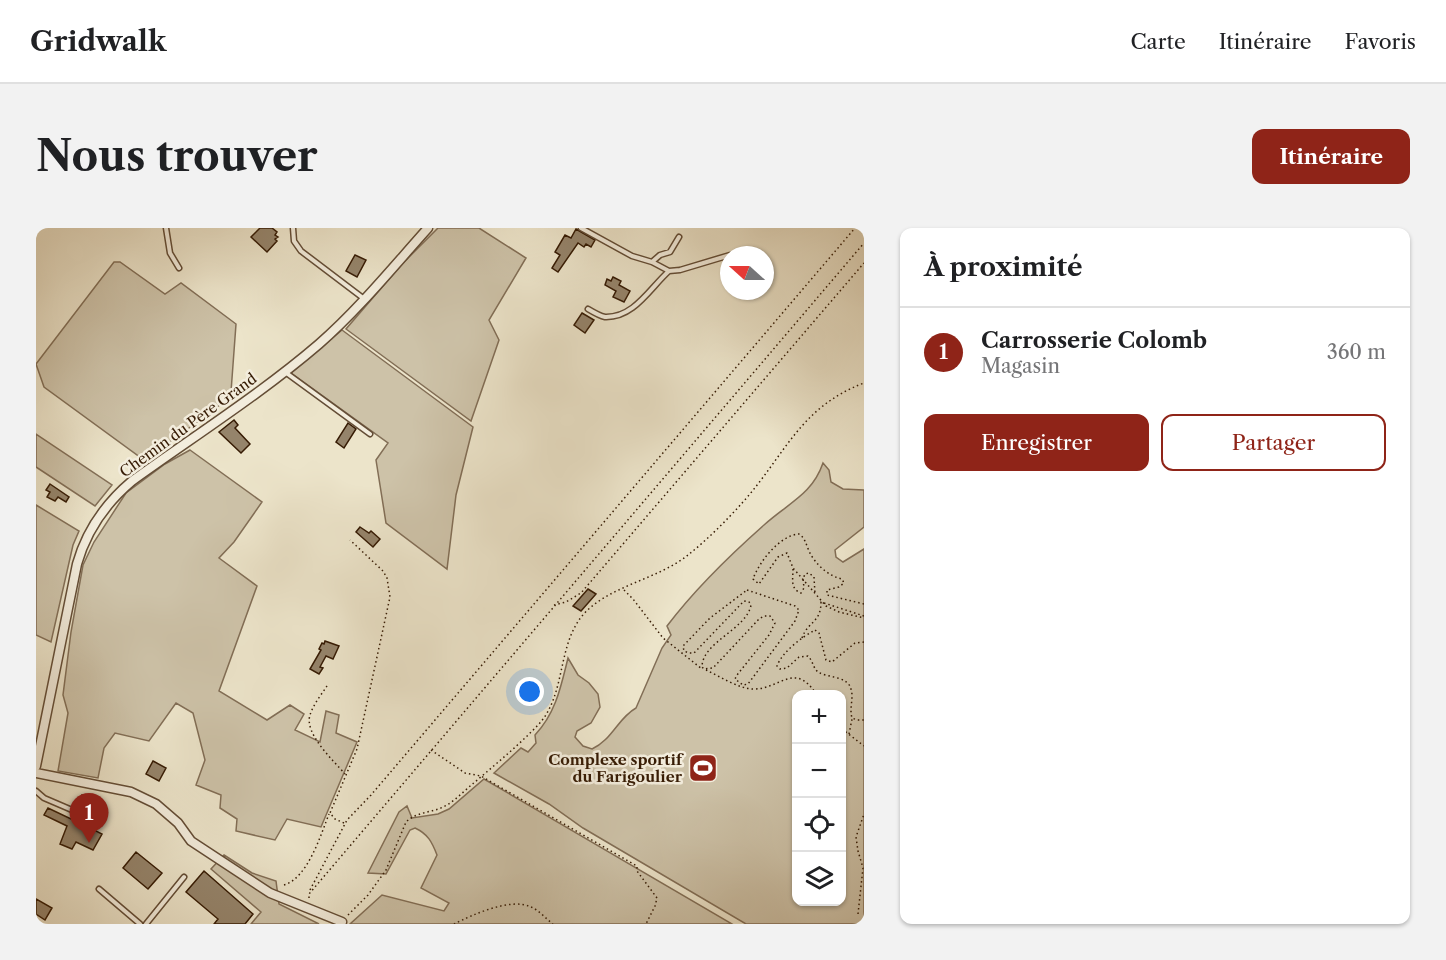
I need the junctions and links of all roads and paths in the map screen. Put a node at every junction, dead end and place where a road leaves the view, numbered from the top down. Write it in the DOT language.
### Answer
graph roads {
  1 [pos="166,228"];
  2 [pos="293,228"];
  3 [pos="428,228"];
  4 [pos="581,228"];
  5 [pos="855,228"];
  6 [pos="679,237"];
  7 [pos="864,243"];
  8 [pos="720,258"];
  9 [pos="652,262"];
  10 [pos="864,263"];
  11 [pos="179,268"];
  12 [pos="669,271"];
  13 [pos="364,299"];
  14 [pos="588,309"];
  15 [pos="284,372"];
  16 [pos="864,383"];
  17 [pos="370,434"];
  18 [pos="350,540"];
  19 [pos="794,568"];
  20 [pos="803,579"];
  21 [pos="623,589"];
  22 [pos="747,590"];
  23 [pos="815,594"];
  24 [pos="821,602"];
  25 [pos="864,604"];
  26 [pos="553,605"];
  27 [pos="864,617"];
  28 [pos="801,640"];
  29 [pos="864,642"];
  30 [pos="327,686"];
  31 [pos="813,690"];
  32 [pos="852,718"];
  33 [pos="864,720"];
  34 [pos="846,732"];
  35 [pos="849,734"];
  36 [pos="864,746"];
  37 [pos="430,750"];
  38 [pos="36,766"];
  39 [pos="36,773"];
  40 [pos="346,775"];
  41 [pos="481,776"];
  42 [pos="36,791"];
  43 [pos="72,810"];
  44 [pos="330,813"];
  45 [pos="864,814"];
  46 [pos="345,824"];
  47 [pos="184,877"];
  48 [pos="284,885"];
  49 [pos="99,889"];
  50 [pos="309,894"];
  51 [pos="314,910"];
  52 [pos="858,914"];
  53 [pos="342,922"];
  54 [pos="140,924"];
  55 [pos="146,924"];
  56 [pos="454,924"];
  57 [pos="553,924"];
  58 [pos="645,924"];
  1 -- 11 [label="lane"];
  2 -- 13 [label="lane"];
  3 -- 13 [label="street, Chemin du Père Grand"];
  4 -- 9 [label="lane"];
  5 -- 46 [label="path"];
  6 -- 9 [label="lane"];
  7 -- 26 [label="path"];
  8 -- 12 [label="lane"];
  9 -- 12 [label="lane"];
  10 -- 26 [label="path"];
  12 -- 14 [label="lane"];
  13 -- 15 [label="street, Chemin du Père Grand"];
  15 -- 17 [label="lane"];
  15 -- 38 [label="street, Chemin du Père Grand"];
  16 -- 21 [label="path"];
  18 -- 40 [label="path"];
  19 -- 20 [label="path"];
  19 -- 20 [label="path"];
  19 -- 25 [label="path"];
  20 -- 23 [label="path"];
  20 -- 23 [label="path"];
  21 -- 31 [label="path"];
  21 -- 41 [label="path"];
  22 -- 22 [label="path"];
  23 -- 24 [label="path"];
  24 -- 27 [label="path"];
  24 -- 28 [label="path"];
  26 -- 37 [label="path"];
  28 -- 29 [label="path"];
  28 -- 32 [label="path"];
  30 -- 40 [label="path"];
  32 -- 33 [label="path"];
  32 -- 35 [label="path"];
  34 -- 35 [label="path"];
  35 -- 36 [label="path"];
  37 -- 41 [label="path"];
  37 -- 50 [label="path"];
  39 -- 51 [label="street"];
  40 -- 44 [label="path"];
  41 -- 53 [label="path"];
  41 -- 58 [label="path"];
  42 -- 43 [label="lane"];
  44 -- 46 [label="path"];
  44 -- 48 [label="path"];
  45 -- 52 [label="path"];
  46 -- 50 [label="path"];
  47 -- 55 [label="lane"];
  49 -- 54 [label="lane"];
  50 -- 51 [label="path"];
  51 -- 53 [label="street"];
  56 -- 57 [label="path"];
}
